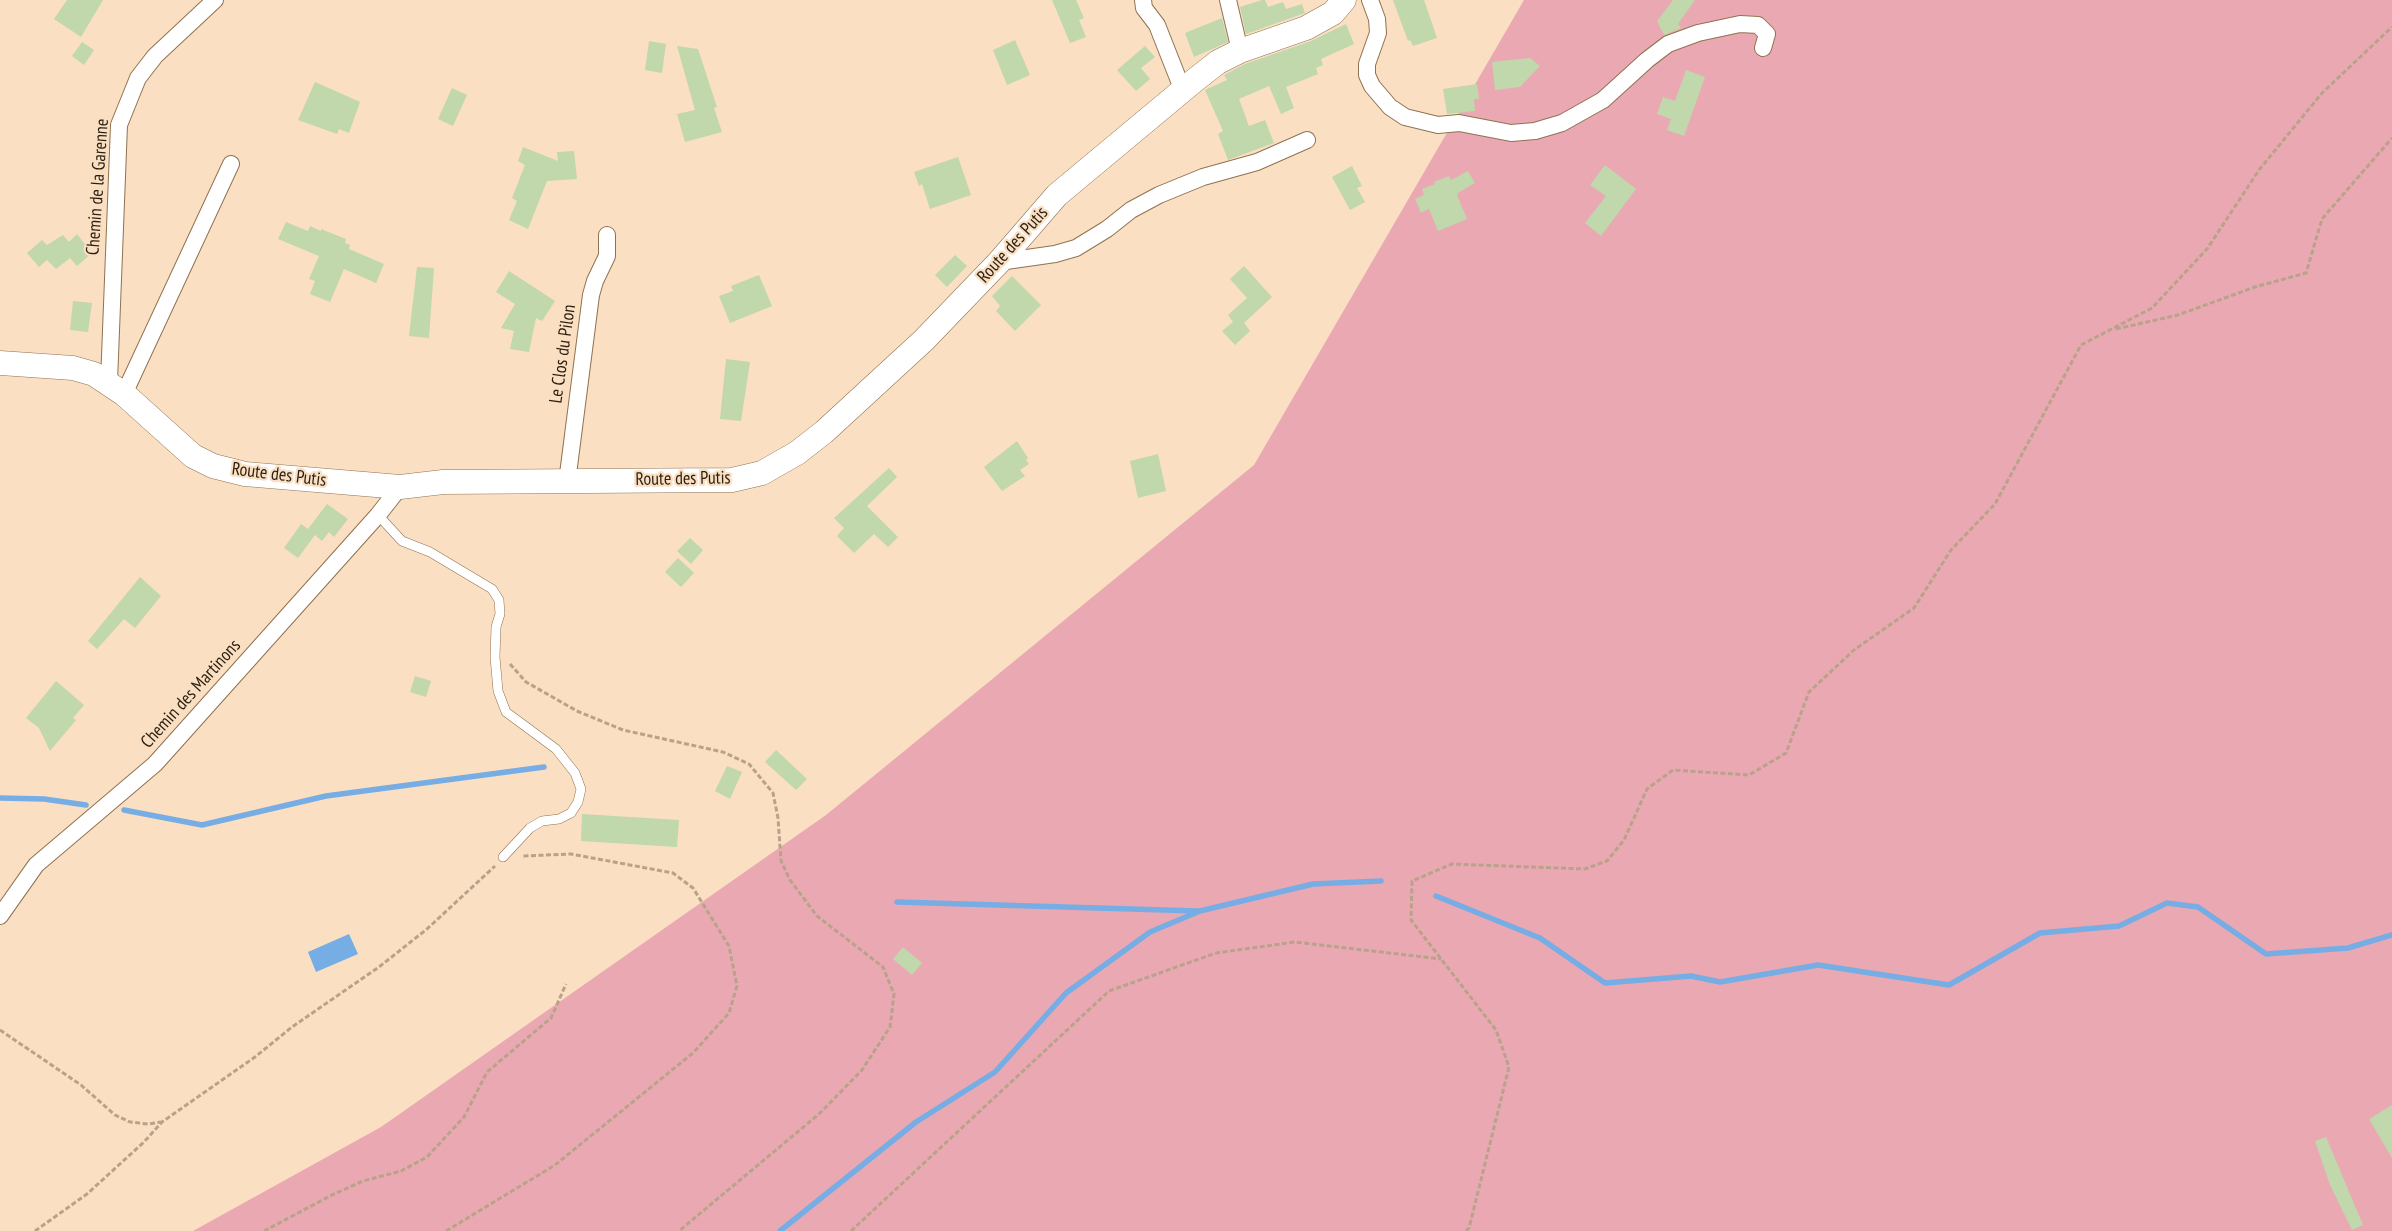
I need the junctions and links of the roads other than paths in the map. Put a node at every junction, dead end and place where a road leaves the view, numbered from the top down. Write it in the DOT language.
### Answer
graph roads {
  1 [pos="215,0"];
  2 [pos="1143,0"];
  3 [pos="1228,0"];
  4 [pos="1344,0"];
  5 [pos="1370,0"];
  6 [pos="1763,48"];
  7 [pos="1240,51"];
  8 [pos="1183,91"];
  9 [pos="1308,140"];
  10 [pos="231,164"];
  11 [pos="607,235"];
  12 [pos="999,262"];
  13 [pos="0,363"];
  14 [pos="116,388"];
  15 [pos="567,482"];
  16 [pos="400,487"];
  17 [pos="378,515"];
  18 [pos="503,857"];
  19 [pos="0,916"];
  1 -- 14 [label="street, Chemin de la Garenne"];
  2 -- 8 [label="street"];
  3 -- 7 [label="street"];
  4 -- 7 [label="street, Route des Putis"];
  5 -- 6 [label="street"];
  7 -- 8 [label="street, Route des Putis"];
  8 -- 12 [label="street, Route des Putis"];
  9 -- 12 [label="street"];
  10 -- 14 [label="street"];
  11 -- 15 [label="street, Le Clos du Pilon"];
  12 -- 15 [label="street, Route des Putis"];
  13 -- 14 [label="street, Route des Putis"];
  14 -- 16 [label="street, Route des Putis"];
  15 -- 16 [label="street, Route des Putis"];
  16 -- 17 [label="street, Chemin des Martinons"];
  17 -- 18 [label="lane"];
  17 -- 19 [label="street, Chemin des Martinons"];
}
